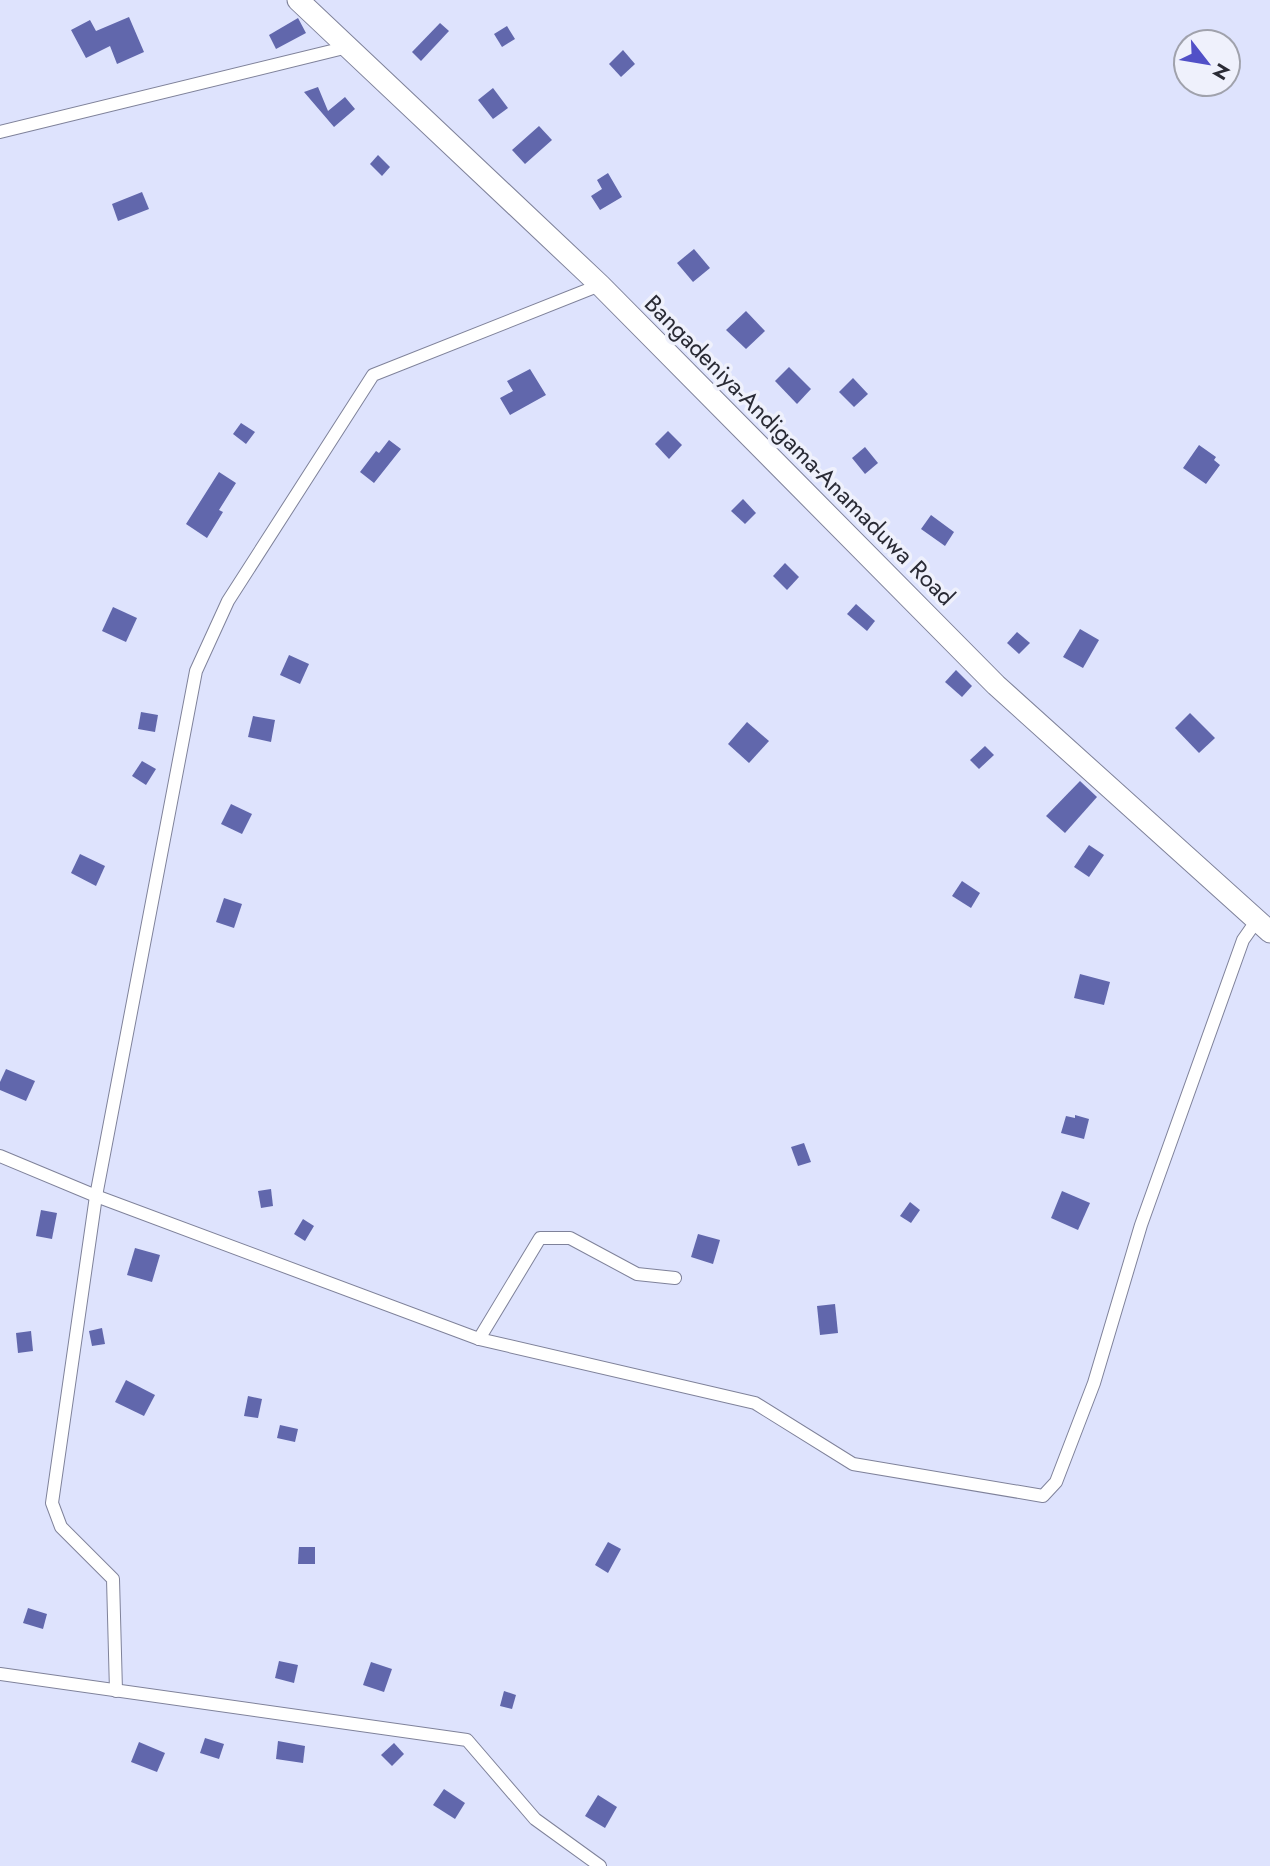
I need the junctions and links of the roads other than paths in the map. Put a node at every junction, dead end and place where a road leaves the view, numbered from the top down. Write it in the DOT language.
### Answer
graph roads {
  1 [pos="298,0"];
  2 [pos="348,47"];
  3 [pos="0,132"];
  4 [pos="600,285"];
  5 [pos="1263,926"];
  6 [pos="0,1156"];
  7 [pos="96,1196"];
  8 [pos="675,1278"];
  9 [pos="479,1339"];
  10 [pos="0,1674"];
  11 [pos="116,1691"];
  12 [pos="600,1866"];
  1 -- 2 [label="main road, Bangadeniya-Andigama-Anamaduwa Road"];
  2 -- 3 [label="street"];
  2 -- 4 [label="main road, Bangadeniya-Andigama-Anamaduwa Road"];
  4 -- 5 [label="main road, Bangadeniya-Andigama-Anamaduwa Road"];
  4 -- 7 [label="street"];
  5 -- 9 [label="street"];
  6 -- 7 [label="street"];
  7 -- 9 [label="street"];
  7 -- 11 [label="street"];
  8 -- 9 [label="street"];
  10 -- 11 [label="street"];
  11 -- 12 [label="street"];
}
